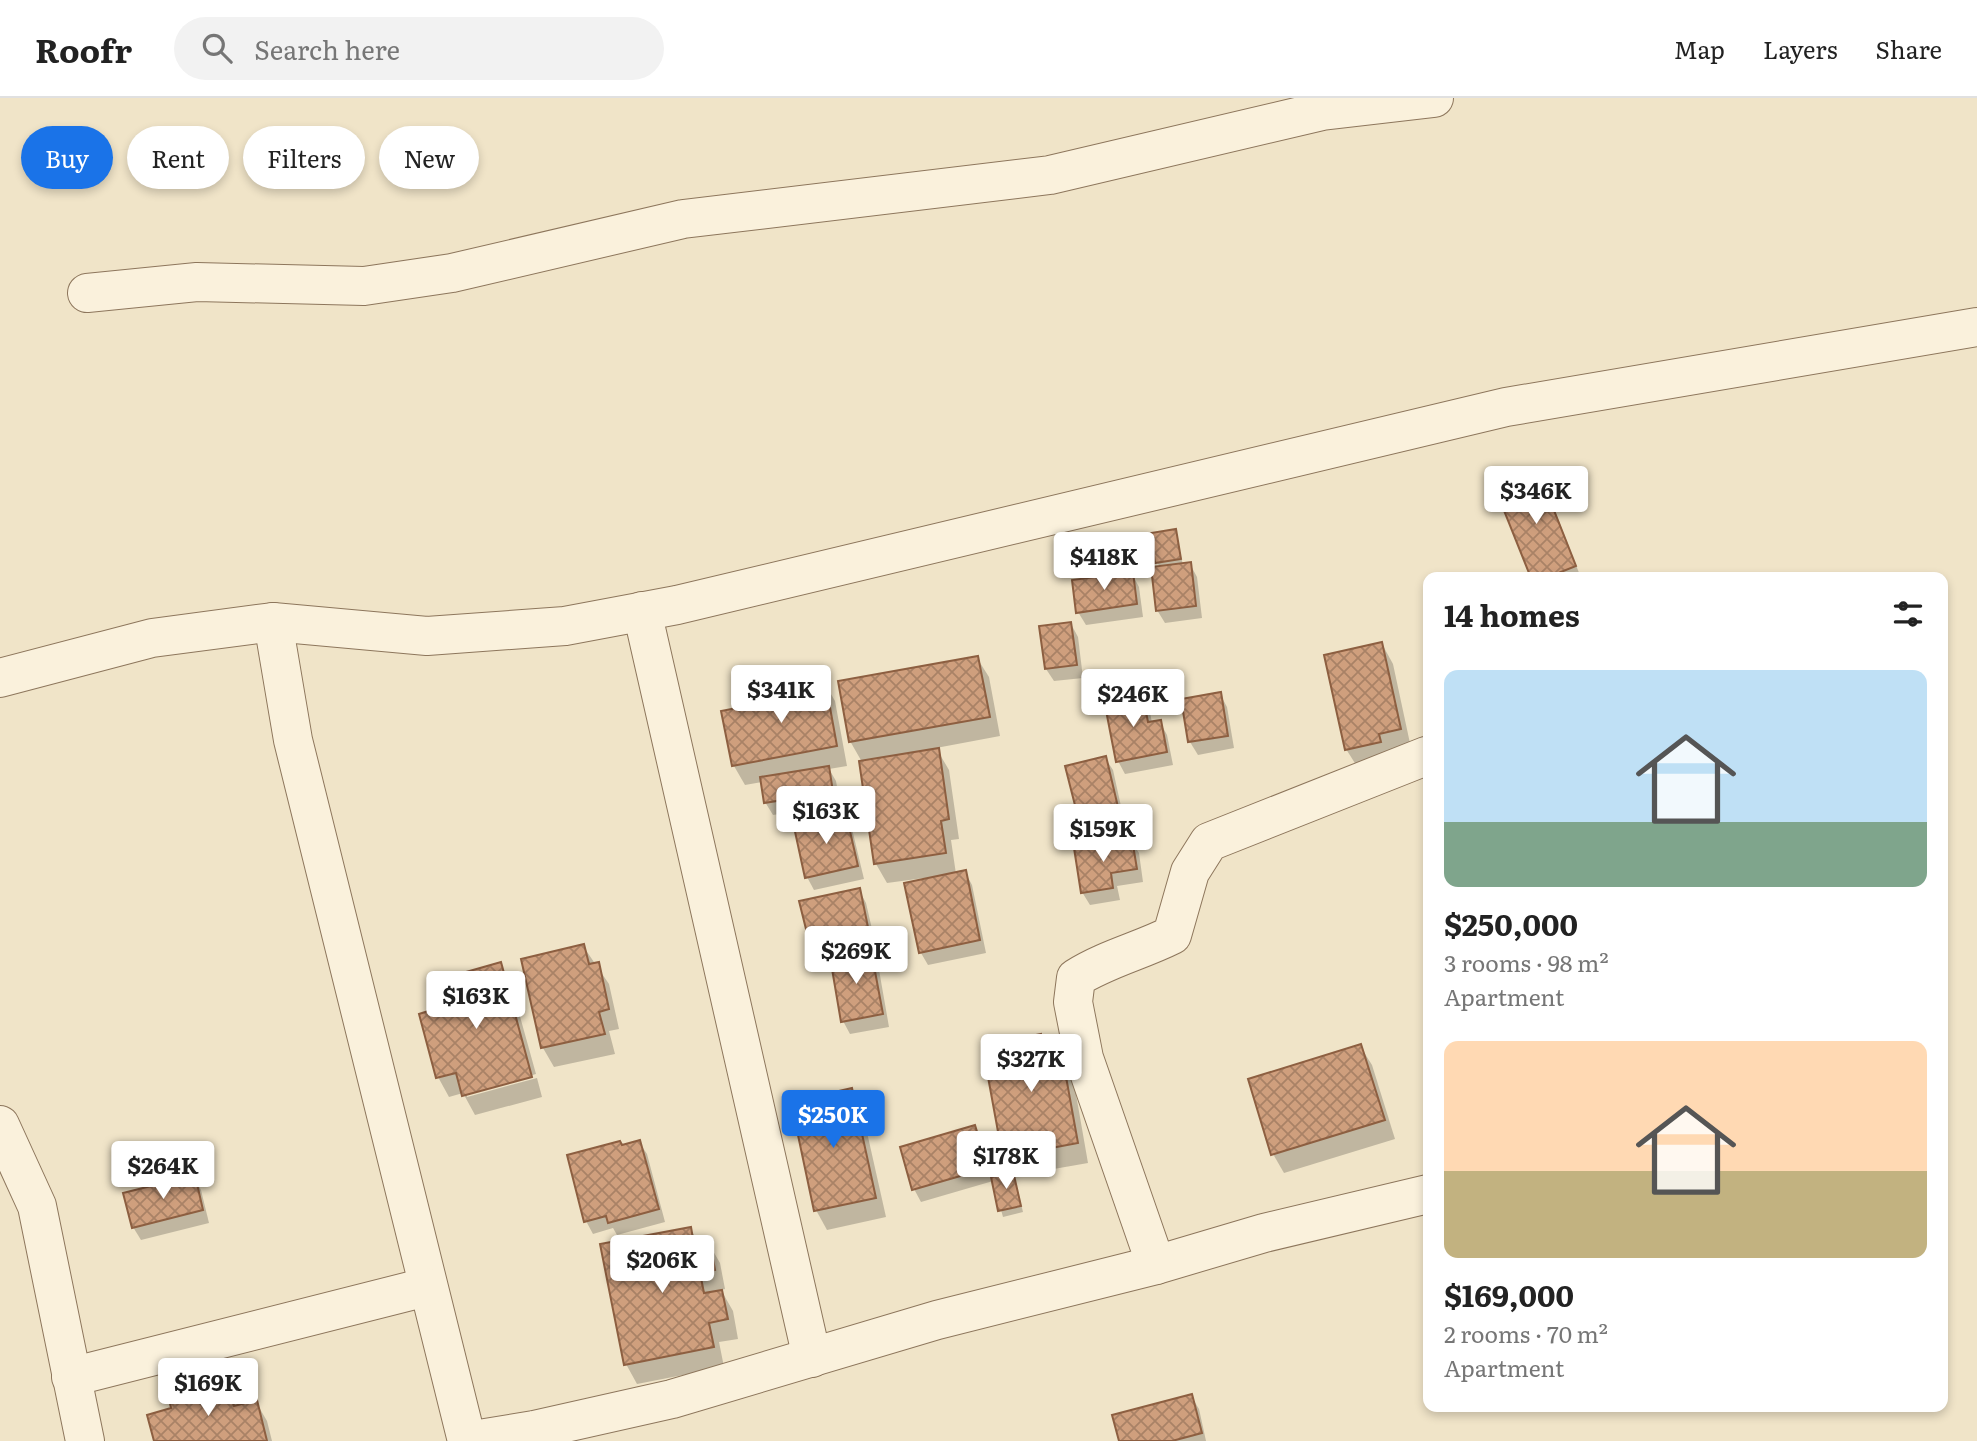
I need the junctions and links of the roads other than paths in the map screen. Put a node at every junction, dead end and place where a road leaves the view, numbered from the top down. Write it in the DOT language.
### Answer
graph roads {
  1 [pos="1434,98"];
  2 [pos="87,293"];
  3 [pos="1977,327"];
  4 [pos="642,611"];
  5 [pos="273,622"];
  6 [pos="0,678"];
  7 [pos="1423,757"];
  8 [pos="0,1125"];
  9 [pos="1423,1195"];
  10 [pos="1156,1265"];
  11 [pos="426,1287"];
  12 [pos="812,1358"];
  13 [pos="71,1377"];
  14 [pos="85,1441"];
  15 [pos="467,1441"];
  1 -- 2 [label="street"];
  3 -- 4 [label="street"];
  4 -- 5 [label="street"];
  4 -- 12 [label="street"];
  5 -- 6 [label="street"];
  5 -- 11 [label="street"];
  7 -- 10 [label="street"];
  8 -- 13 [label="street"];
  9 -- 10 [label="street"];
  10 -- 12 [label="street"];
  11 -- 13 [label="street"];
  11 -- 15 [label="street"];
  12 -- 15 [label="street"];
  13 -- 14 [label="street"];
}
